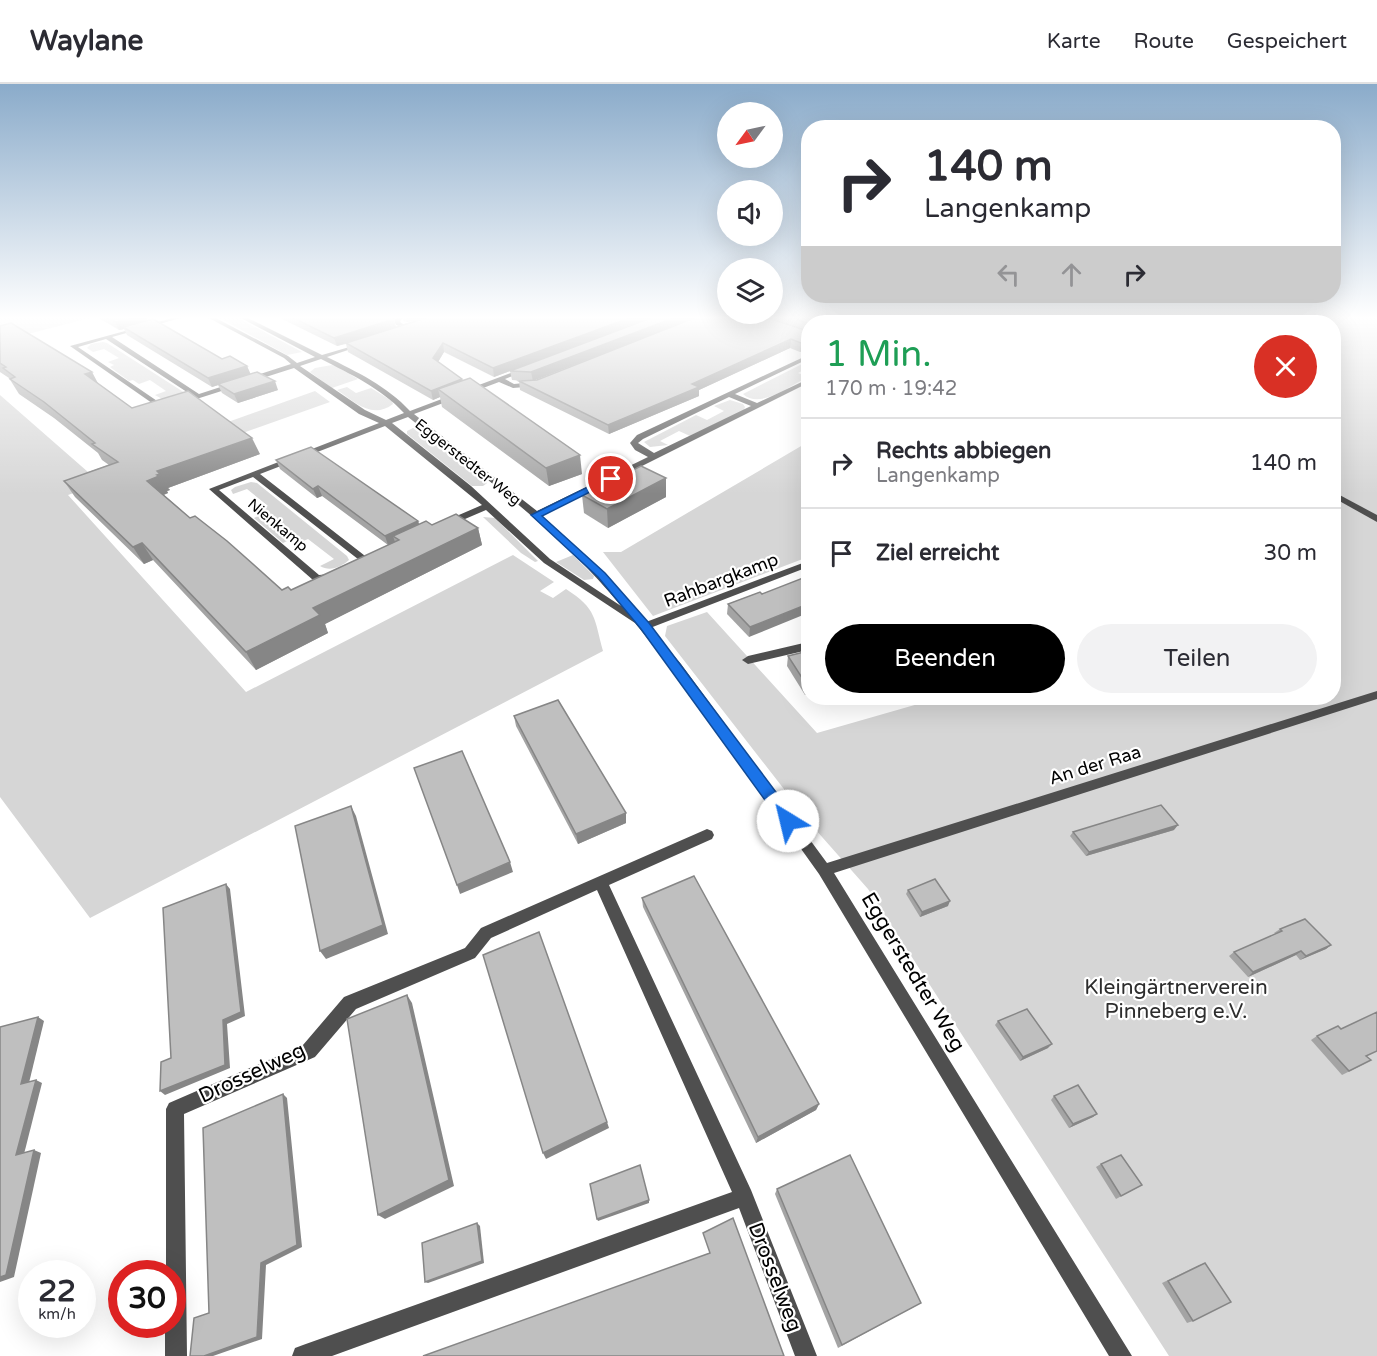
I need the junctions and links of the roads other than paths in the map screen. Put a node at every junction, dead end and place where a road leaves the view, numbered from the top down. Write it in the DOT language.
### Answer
graph roads {
  1 [pos="115,375"];
  2 [pos="166,375"];
  3 [pos="261,375"];
  4 [pos="311,375"];
  5 [pos="360,375"];
  6 [pos="508,375"];
  7 [pos="770,375"];
  8 [pos="499,379"];
  9 [pos="544,380"];
  10 [pos="801,384"];
  11 [pos="730,395"];
  12 [pos="198,396"];
  13 [pos="758,406"];
  14 [pos="409,414"];
  15 [pos="387,423"];
  16 [pos="655,457"];
  17 [pos="254,473"];
  18 [pos="1341,499"];
  19 [pos="488,506"];
  20 [pos="519,514"];
  21 [pos="1377,519"];
  22 [pos="440,527"];
  23 [pos="376,556"];
  24 [pos="801,567"];
  25 [pos="339,574"];
  26 [pos="645,626"];
  27 [pos="801,648"];
  28 [pos="748,660"];
  29 [pos="1377,695"];
  30 [pos="707,835"];
  31 [pos="824,870"];
  32 [pos="601,883"];
  33 [pos="744,1197"];
  34 [pos="176,1356"];
  35 [pos="303,1356"];
  36 [pos="806,1356"];
  37 [pos="1121,1356"];
  1 -- 12 [label="street"];
  2 -- 12 [label="street"];
  3 -- 12 [label="street"];
  4 -- 15 [label="street, Eggerstedter Weg"];
  5 -- 14 [label="street, Eggerstedter Weg"];
  6 -- 8 [label="street"];
  7 -- 11 [label="street"];
  8 -- 9 [label="street"];
  8 -- 14 [label="street"];
  10 -- 13 [label="street"];
  11 -- 13 [label="street"];
  11 -- 16 [label="street"];
  13 -- 16 [label="street"];
  14 -- 15 [label="street, Eggerstedter Weg"];
  14 -- 20 [label="street, Eggerstedter Weg"];
  15 -- 17 [label="street, Nienkamp"];
  15 -- 19 [label="street, Eggerstedter Weg"];
  16 -- 20 [label="street"];
  17 -- 23 [label="street, Nienkamp"];
  17 -- 25 [label="street, Nienkamp"];
  18 -- 21 [label="street"];
  19 -- 20 [label="street, Eggerstedter Weg"];
  19 -- 22 [label="street"];
  20 -- 26 [label="street, Eggerstedter Weg"];
  20 -- 26 [label="street, Eggerstedter Weg"];
  24 -- 26 [label="street, Rahbargkamp"];
  26 -- 31 [label="street, Eggerstedter Weg"];
  27 -- 28 [label="street"];
  29 -- 31 [label="street, An der Raa"];
  30 -- 32 [label="street, Drosselweg"];
  31 -- 37 [label="street, Eggerstedter Weg"];
  32 -- 33 [label="street, Drosselweg"];
  32 -- 34 [label="street, Drosselweg"];
  33 -- 35 [label="street"];
  33 -- 36 [label="street, Drosselweg"];
}
